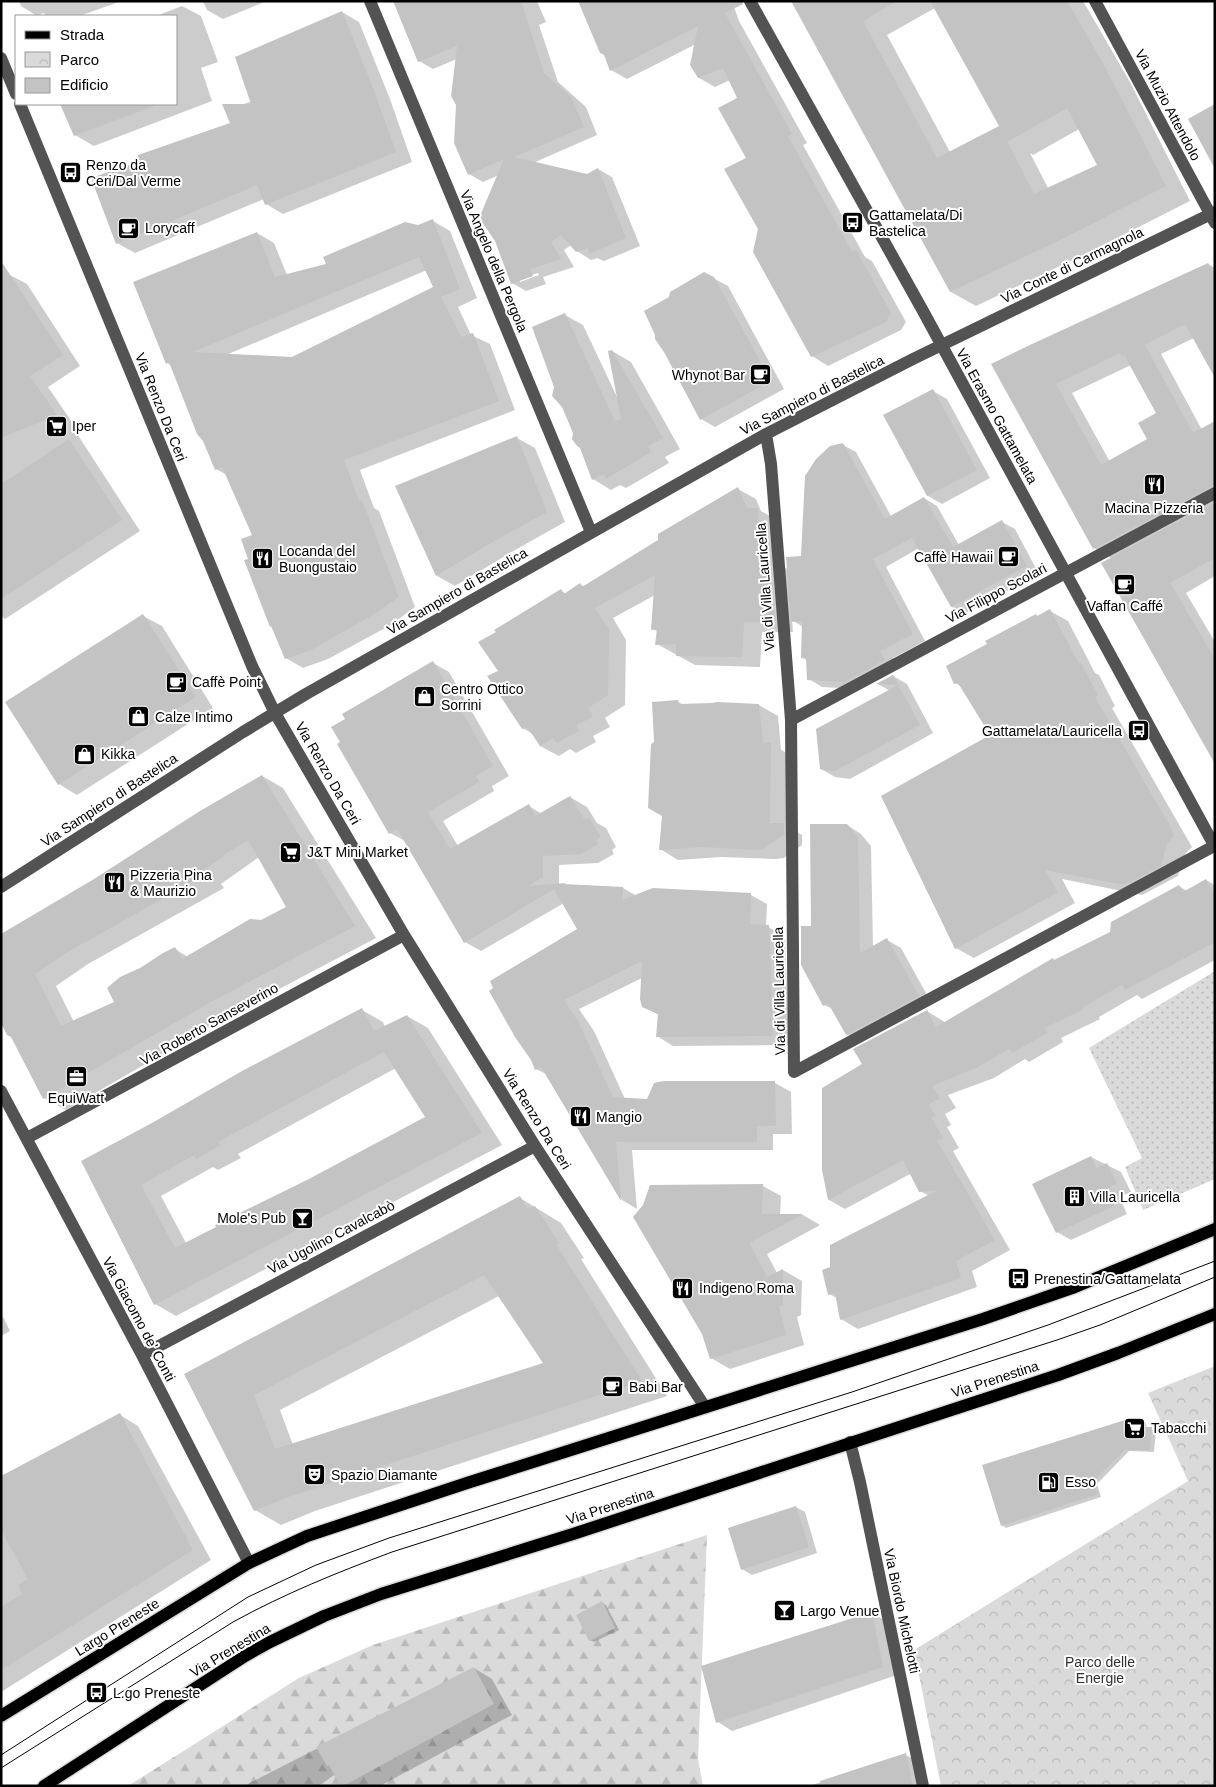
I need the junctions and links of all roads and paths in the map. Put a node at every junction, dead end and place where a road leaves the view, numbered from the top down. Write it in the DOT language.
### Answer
graph roads {
  1 [pos="370,1"];
  2 [pos="750,1"];
  3 [pos="1095,1"];
  4 [pos="1,58"];
  5 [pos="15,92"];
  6 [pos="20,105"];
  7 [pos="1213,216"];
  8 [pos="941,345"];
  9 [pos="766,434"];
  10 [pos="1215,493"];
  11 [pos="591,532"];
  12 [pos="1066,573"];
  13 [pos="275,713"];
  14 [pos="791,720"];
  15 [pos="1214,847"];
  16 [pos="1,887"];
  17 [pos="404,935"];
  18 [pos="1,1091"];
  19 [pos="27,1138"];
  20 [pos="535,1146"];
  21 [pos="1215,1229"];
  22 [pos="1215,1314"];
  23 [pos="142,1356"];
  24 [pos="705,1407"];
  25 [pos="850,1442"];
  26 [pos="249,1563"];
  27 [pos="1,1716"];
  28 [pos="44,1786"];
  29 [pos="923,1786"];
  1 -- 11 [label="street, Via Angelo della Pergola"];
  2 -- 8 [label="street, Via Erasmo Gattamelata"];
  3 -- 7 [label="street, Via Muzio Attendolo"];
  4 -- 5 [label="street"];
  6 -- 13 [label="street, Via Renzo Da Ceri"];
  7 -- 8 [label="street, Via Conte di Carmagnola"];
  8 -- 9 [label="street, Via Sampiero di Bastelica"];
  8 -- 12 [label="street, Via Erasmo Gattamelata"];
  9 -- 11 [label="street, Via Sampiero di Bastelica"];
  9 -- 14 [label="street, Via di Villa Lauricella"];
  10 -- 12 [label="street, Via Filippo Scolari"];
  11 -- 13 [label="street, Via Sampiero di Bastelica"];
  12 -- 14 [label="street, Via Filippo Scolari"];
  12 -- 15 [label="street, Via Erasmo Gattamelata"];
  13 -- 16 [label="street, Via Sampiero di Bastelica"];
  13 -- 17 [label="street, Via Renzo Da Ceri"];
  14 -- 15 [label="street, Via di Villa Lauricella"];
  17 -- 19 [label="street, Via Roberto Sanseverino"];
  17 -- 20 [label="street, Via Renzo Da Ceri"];
  18 -- 19 [label="street, Via Giacomo de' Conti"];
  19 -- 23 [label="street, Via Giacomo de' Conti"];
  20 -- 23 [label="street, Via Ugolino Cavalcabò"];
  20 -- 24 [label="street, Via Renzo Da Ceri"];
  21 -- 24 [label="main road"];
  22 -- 25 [label="main road, Via Prenestina"];
  23 -- 26 [label="street, Via Giacomo de' Conti"];
  24 -- 26 [label="main road"];
  25 -- 28 [label="main road, Via Prenestina"];
  25 -- 29 [label="street, Via Biordo Michelotti"];
  26 -- 27 [label="main road, Largo Preneste"];
}
